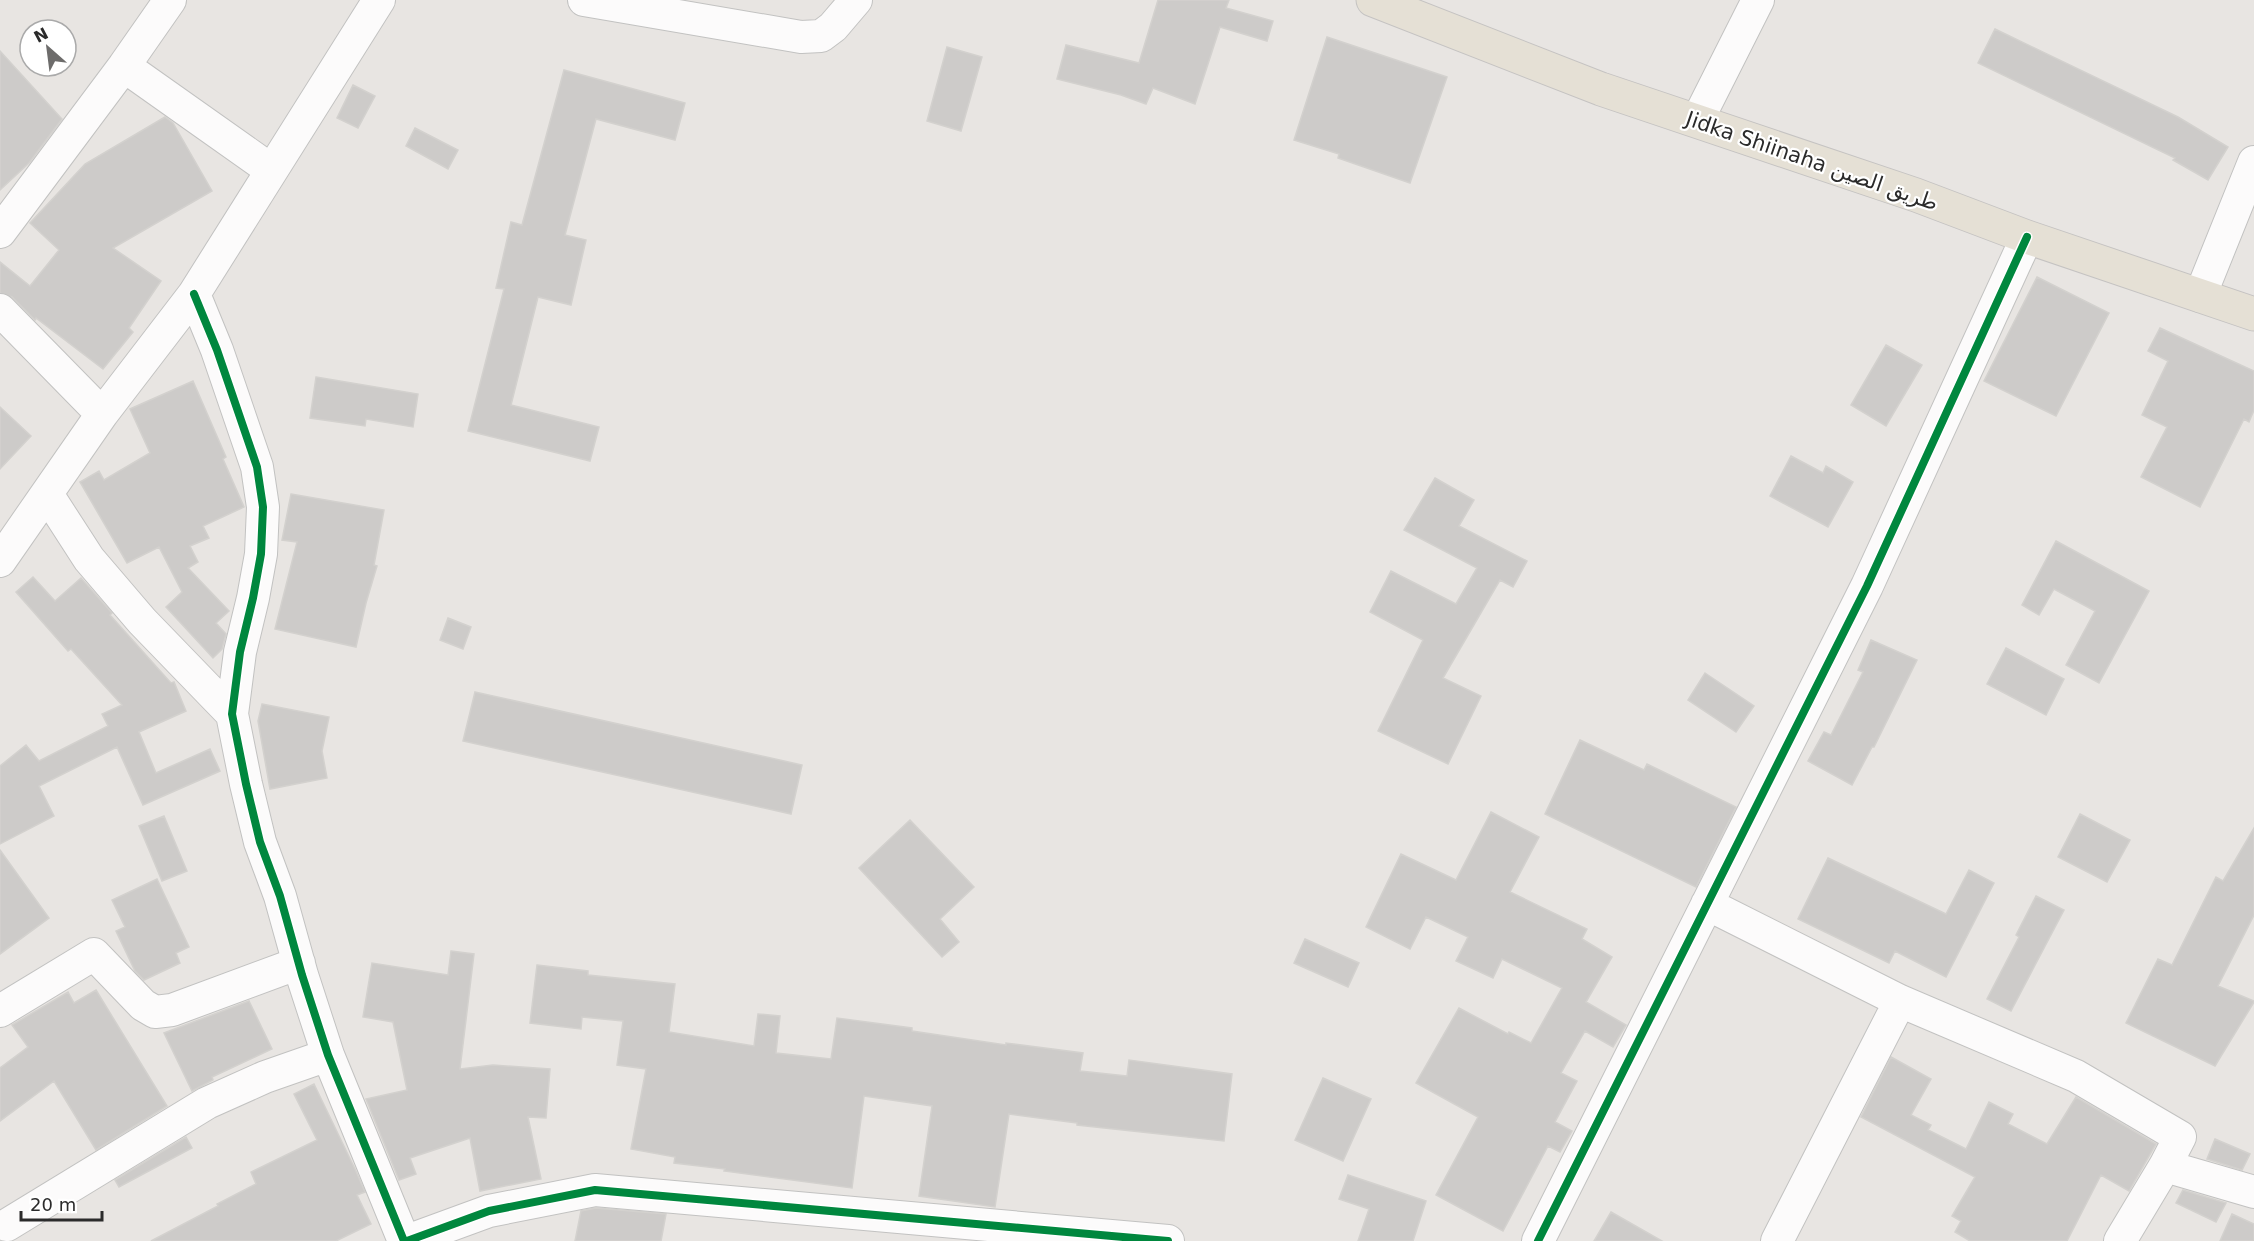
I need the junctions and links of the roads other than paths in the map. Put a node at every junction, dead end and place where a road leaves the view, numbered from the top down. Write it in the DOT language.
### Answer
graph roads {
  1 [pos="170,0"];
  2 [pos="379,0"];
  3 [pos="584,0"];
  4 [pos="856,0"];
  5 [pos="1373,0"];
  6 [pos="1758,0"];
  7 [pos="124,66"];
  8 [pos="1697,121"];
  9 [pos="2254,162"];
  10 [pos="271,170"];
  11 [pos="0,232"];
  12 [pos="2027,237"];
  13 [pos="194,294"];
  14 [pos="2200,296"];
  15 [pos="0,310"];
  16 [pos="2254,314"];
  17 [pos="102,414"];
  18 [pos="47,494"];
  19 [pos="0,561"];
  20 [pos="232,714"];
  21 [pos="1707,904"];
  22 [pos="299,963"];
  23 [pos="1900,1000"];
  24 [pos="0,1011"];
  25 [pos="328,1055"];
  26 [pos="2165,1166"];
  27 [pos="2254,1192"];
  28 [pos="8,1222"];
  29 [pos="406,1241"];
  30 [pos="1168,1241"];
  31 [pos="1538,1241"];
  32 [pos="1777,1241"];
  33 [pos="2120,1241"];
  1 -- 7 [label="street"];
  2 -- 10 [label="street"];
  3 -- 4 [label="street"];
  5 -- 8 [label="main road, Jidka Shiinaha طريق الصين"];
  6 -- 8 [label="street"];
  7 -- 10 [label="street"];
  7 -- 11 [label="street"];
  8 -- 12 [label="main road, Jidka Shiinaha طريق الصين"];
  9 -- 14 [label="street"];
  10 -- 13 [label="street"];
  12 -- 14 [label="main road, Jidka Shiinaha طريق الصين"];
  12 -- 21 [label="street"];
  13 -- 17 [label="street"];
  13 -- 20 [label="street"];
  14 -- 16 [label="main road, Jidka Shiinaha طريق الصين"];
  15 -- 17 [label="street"];
  17 -- 18 [label="street"];
  18 -- 19 [label="street"];
  18 -- 20 [label="street"];
  20 -- 22 [label="street"];
  21 -- 23 [label="street"];
  21 -- 31 [label="street"];
  22 -- 24 [label="street"];
  22 -- 25 [label="street"];
  23 -- 26 [label="street"];
  23 -- 32 [label="street"];
  25 -- 28 [label="street"];
  25 -- 29 [label="street"];
  26 -- 27 [label="street"];
  26 -- 33 [label="street"];
  29 -- 30 [label="street"];
}
